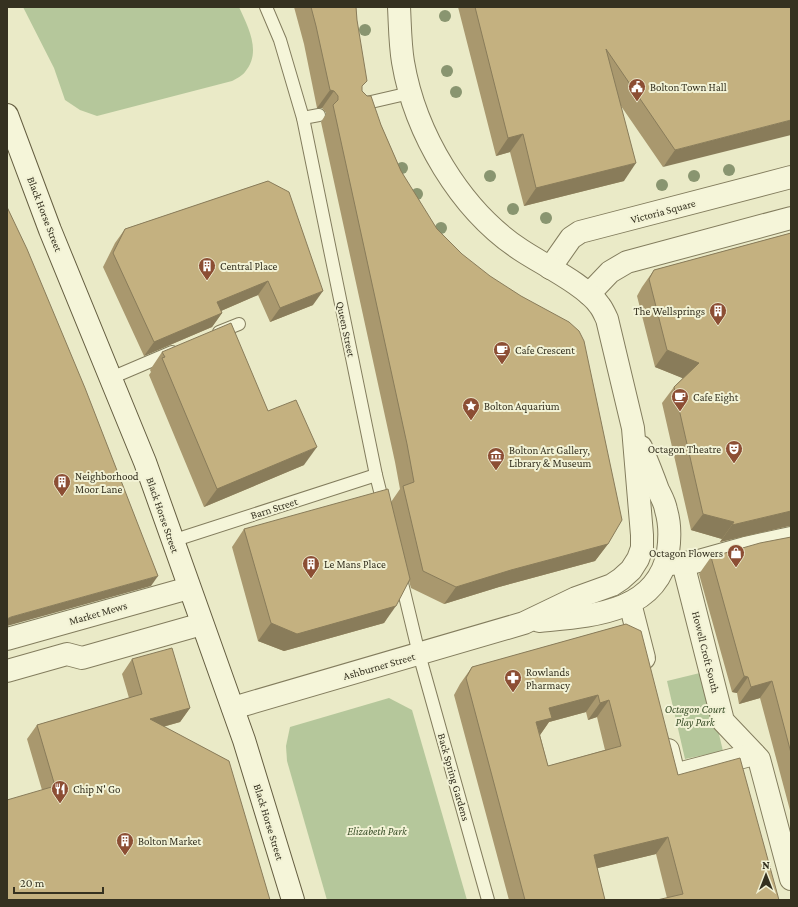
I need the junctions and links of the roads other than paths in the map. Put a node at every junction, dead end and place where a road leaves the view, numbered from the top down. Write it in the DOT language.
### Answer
graph roads {
  1 [pos="266,7"];
  2 [pos="399,7"];
  3 [pos="410,93"];
  4 [pos="356,106"];
  5 [pos="7,115"];
  6 [pos="319,115"];
  7 [pos="303,118"];
  8 [pos="791,177"];
  9 [pos="791,218"];
  10 [pos="550,268"];
  11 [pos="590,294"];
  12 [pos="239,324"];
  13 [pos="210,336"];
  14 [pos="182,348"];
  15 [pos="111,378"];
  16 [pos="633,428"];
  17 [pos="376,475"];
  18 [pos="387,522"];
  19 [pos="791,538"];
  20 [pos="172,541"];
  21 [pos="638,559"];
  22 [pos="397,561"];
  23 [pos="674,564"];
  24 [pos="189,588"];
  25 [pos="630,603"];
  26 [pos="524,623"];
  27 [pos="202,624"];
  28 [pos="7,639"];
  29 [pos="419,654"];
  30 [pos="7,671"];
  31 [pos="649,676"];
  32 [pos="233,708"];
  33 [pos="662,729"];
  34 [pos="754,754"];
  35 [pos="791,879"];
  36 [pos="294,900"];
  37 [pos="488,900"];
  1 -- 7 [label="lane, Queen Street"];
  2 -- 3 [label="street, Howell Croft South"];
  3 -- 4 [label="lane"];
  3 -- 10 [label="street, Howell Croft South"];
  5 -- 15 [label="street, Black Horse Street"];
  6 -- 7 [label="lane"];
  7 -- 17 [label="lane, Queen Street"];
  8 -- 10 [label="street, Victoria Square"];
  9 -- 11 [label="street"];
  10 -- 11 [label="street, Howell Croft South"];
  11 -- 16 [label="street, Howell Croft South"];
  12 -- 13 [label="lane"];
  14 -- 15 [label="lane"];
  15 -- 20 [label="street, Black Horse Street"];
  16 -- 21 [label="street, Howell Croft South"];
  16 -- 23 [label="street, Howell Croft South"];
  17 -- 18 [label="lane, Queen Street"];
  17 -- 20 [label="lane, Barn Street"];
  19 -- 23 [label="street"];
  20 -- 24 [label="street, Black Horse Street"];
  21 -- 26 [label="street, Ashburner Street"];
  22 -- 29 [label="lane"];
  23 -- 25 [label="street, Ashburner Street"];
  23 -- 34 [label="street, Howell Croft South"];
  24 -- 27 [label="street, Black Horse Street"];
  24 -- 28 [label="street, Market Mews"];
  25 -- 26 [label="street, Ashburner Street"];
  25 -- 31 [label="street"];
  26 -- 29 [label="street, Ashburner Street"];
  27 -- 30 [label="street"];
  27 -- 32 [label="street, Black Horse Street"];
  29 -- 32 [label="street, Ashburner Street"];
  29 -- 37 [label="lane, Back Spring Gardens"];
  32 -- 36 [label="street, Black Horse Street"];
  33 -- 34 [label="street"];
  34 -- 35 [label="street, Howell Croft South"];
}
